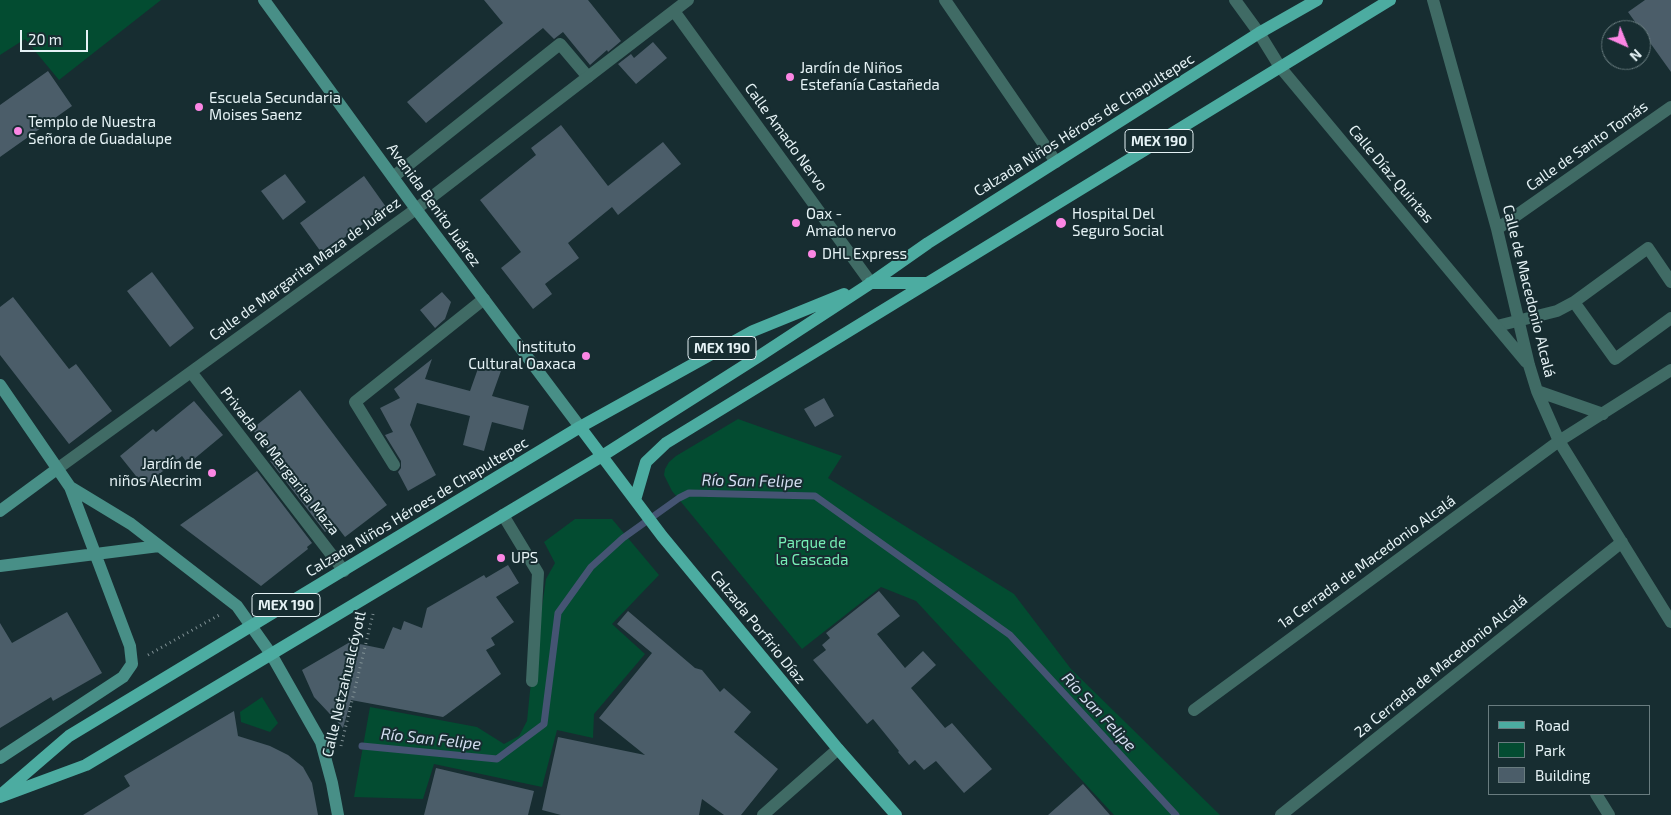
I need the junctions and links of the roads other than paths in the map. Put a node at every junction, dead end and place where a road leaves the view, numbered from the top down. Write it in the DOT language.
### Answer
graph roads {
  1 [pos="264,0"];
  2 [pos="688,0"];
  3 [pos="945,0"];
  4 [pos="1234,0"];
  5 [pos="1316,0"];
  6 [pos="1390,0"];
  7 [pos="1433,0"];
  8 [pos="674,11"];
  9 [pos="1259,34"];
  10 [pos="1280,67"];
  11 [pos="588,77"];
  12 [pos="1671,108"];
  13 [pos="1056,162"];
  14 [pos="393,177"];
  15 [pos="416,209"];
  16 [pos="1497,229"];
  17 [pos="1671,282"];
  18 [pos="871,283"];
  19 [pos="927,283"];
  20 [pos="484,299"];
  21 [pos="1574,302"];
  22 [pos="1671,318"];
  23 [pos="1519,321"];
  24 [pos="1497,326"];
  25 [pos="1529,365"];
  26 [pos="1671,370"];
  27 [pos="191,372"];
  28 [pos="0,385"];
  29 [pos="1537,390"];
  30 [pos="1603,414"];
  31 [pos="580,427"];
  32 [pos="1560,441"];
  33 [pos="602,456"];
  34 [pos="394,465"];
  35 [pos="57,469"];
  36 [pos="70,487"];
  37 [pos="635,500"];
  38 [pos="0,511"];
  39 [pos="503,515"];
  40 [pos="1622,542"];
  41 [pos="159,546"];
  42 [pos="95,554"];
  43 [pos="0,566"];
  44 [pos="344,571"];
  45 [pos="1671,622"];
  46 [pos="251,626"];
  47 [pos="271,654"];
  48 [pos="532,681"];
  49 [pos="1194,710"];
  50 [pos="838,750"];
  51 [pos="0,758"];
  52 [pos="1597,795"];
  53 [pos="0,796"];
  54 [pos="338,815"];
  55 [pos="763,815"];
  56 [pos="896,815"];
  57 [pos="1281,815"];
  58 [pos="1609,815"];
  1 -- 14 [label="main road, Avenida Benito Juárez"];
  2 -- 8 [label="street, Calle de Margarita Maza de Juárez"];
  3 -- 13 [label="street"];
  4 -- 9 [label="street, Calle Díaz Quintas"];
  5 -- 9 [label="main road, Calzada Niños Héroes de Chapultepec / MEX 190"];
  6 -- 10 [label="main road, MEX 190"];
  7 -- 16 [label="street, Calle de Macedonio Alcalá"];
  8 -- 11 [label="street, Calle de Margarita Maza de Juárez"];
  8 -- 18 [label="street, Calle Amado Nervo"];
  9 -- 10 [label="street, Calle Díaz Quintas"];
  9 -- 13 [label="main road, Calzada Niños Héroes de Chapultepec / MEX 190"];
  10 -- 19 [label="main road, MEX 190"];
  10 -- 24 [label="street, Calle Díaz Quintas"];
  11 -- 14 [label="street"];
  11 -- 15 [label="street, Calle de Margarita Maza de Juárez"];
  12 -- 16 [label="street, Calle de Santo Tomás"];
  13 -- 18 [label="main road, Calzada Niños Héroes de Chapultepec / MEX 190"];
  14 -- 15 [label="main road, Avenida Benito Juárez"];
  15 -- 20 [label="main road, Avenida Benito Juárez"];
  15 -- 27 [label="street, Calle de Margarita Maza de Juárez"];
  16 -- 23 [label="street, Calle de Macedonio Alcalá"];
  17 -- 21 [label="street"];
  18 -- 19 [label="main road, Calzada Niños Héroes de Chapultepec / MEX 190"];
  18 -- 31 [label="main road, Calzada Niños Héroes de Chapultepec / MEX 190"];
  18 -- 33 [label="main road, Calzada Niños Héroes de Chapultepec / MEX 190"];
  19 -- 37 [label="main road"];
  20 -- 31 [label="main road, Avenida Benito Juárez"];
  20 -- 34 [label="street"];
  21 -- 22 [label="street"];
  21 -- 23 [label="street"];
  23 -- 24 [label="street"];
  23 -- 25 [label="street, Calle de Macedonio Alcalá"];
  24 -- 25 [label="street, Calle Díaz Quintas"];
  25 -- 29 [label="street, Calle de Macedonio Alcalá"];
  26 -- 30 [label="street, 1a Cerrada de Macedonio Alcalá"];
  27 -- 35 [label="street, Calle de Margarita Maza de Juárez"];
  27 -- 44 [label="street, Privada de Margarita Maza"];
  28 -- 35 [label="main road"];
  29 -- 30 [label="street"];
  29 -- 32 [label="street, Calle de Macedonio Alcalá"];
  30 -- 32 [label="street, 1a Cerrada de Macedonio Alcalá"];
  31 -- 33 [label="main road, Calzada Porfirio Díaz"];
  31 -- 44 [label="main road, Calzada Niños Héroes de Chapultepec / MEX 190"];
  32 -- 40 [label="street, Calle de Macedonio Alcalá"];
  32 -- 49 [label="street, 1a Cerrada de Macedonio Alcalá"];
  33 -- 37 [label="main road, Calzada Porfirio Díaz"];
  33 -- 39 [label="main road, Calzada Niños Héroes de Chapultepec / MEX 190"];
  35 -- 36 [label="main road"];
  35 -- 38 [label="main road"];
  36 -- 41 [label="main road"];
  36 -- 42 [label="main road"];
  37 -- 50 [label="main road, Calzada Porfirio Díaz"];
  39 -- 47 [label="main road, Calzada Niños Héroes de Chapultepec / MEX 190"];
  39 -- 48 [label="street"];
  40 -- 45 [label="street, Calle de Macedonio Alcalá"];
  40 -- 57 [label="street, 2a Cerrada de Macedonio Alcalá"];
  41 -- 42 [label="main road"];
  41 -- 46 [label="main road"];
  42 -- 43 [label="main road"];
  42 -- 51 [label="main road"];
  44 -- 46 [label="main road, Calzada Niños Héroes de Chapultepec / MEX 190"];
  46 -- 47 [label="main road"];
  46 -- 53 [label="main road, Calzada Niños Héroes de Chapultepec / MEX 190"];
  47 -- 53 [label="main road, Calzada Niños Héroes de Chapultepec / MEX 190"];
  47 -- 54 [label="main road"];
  50 -- 55 [label="street"];
  50 -- 56 [label="main road, Calzada Porfirio Díaz"];
  52 -- 58 [label="street"];
}
